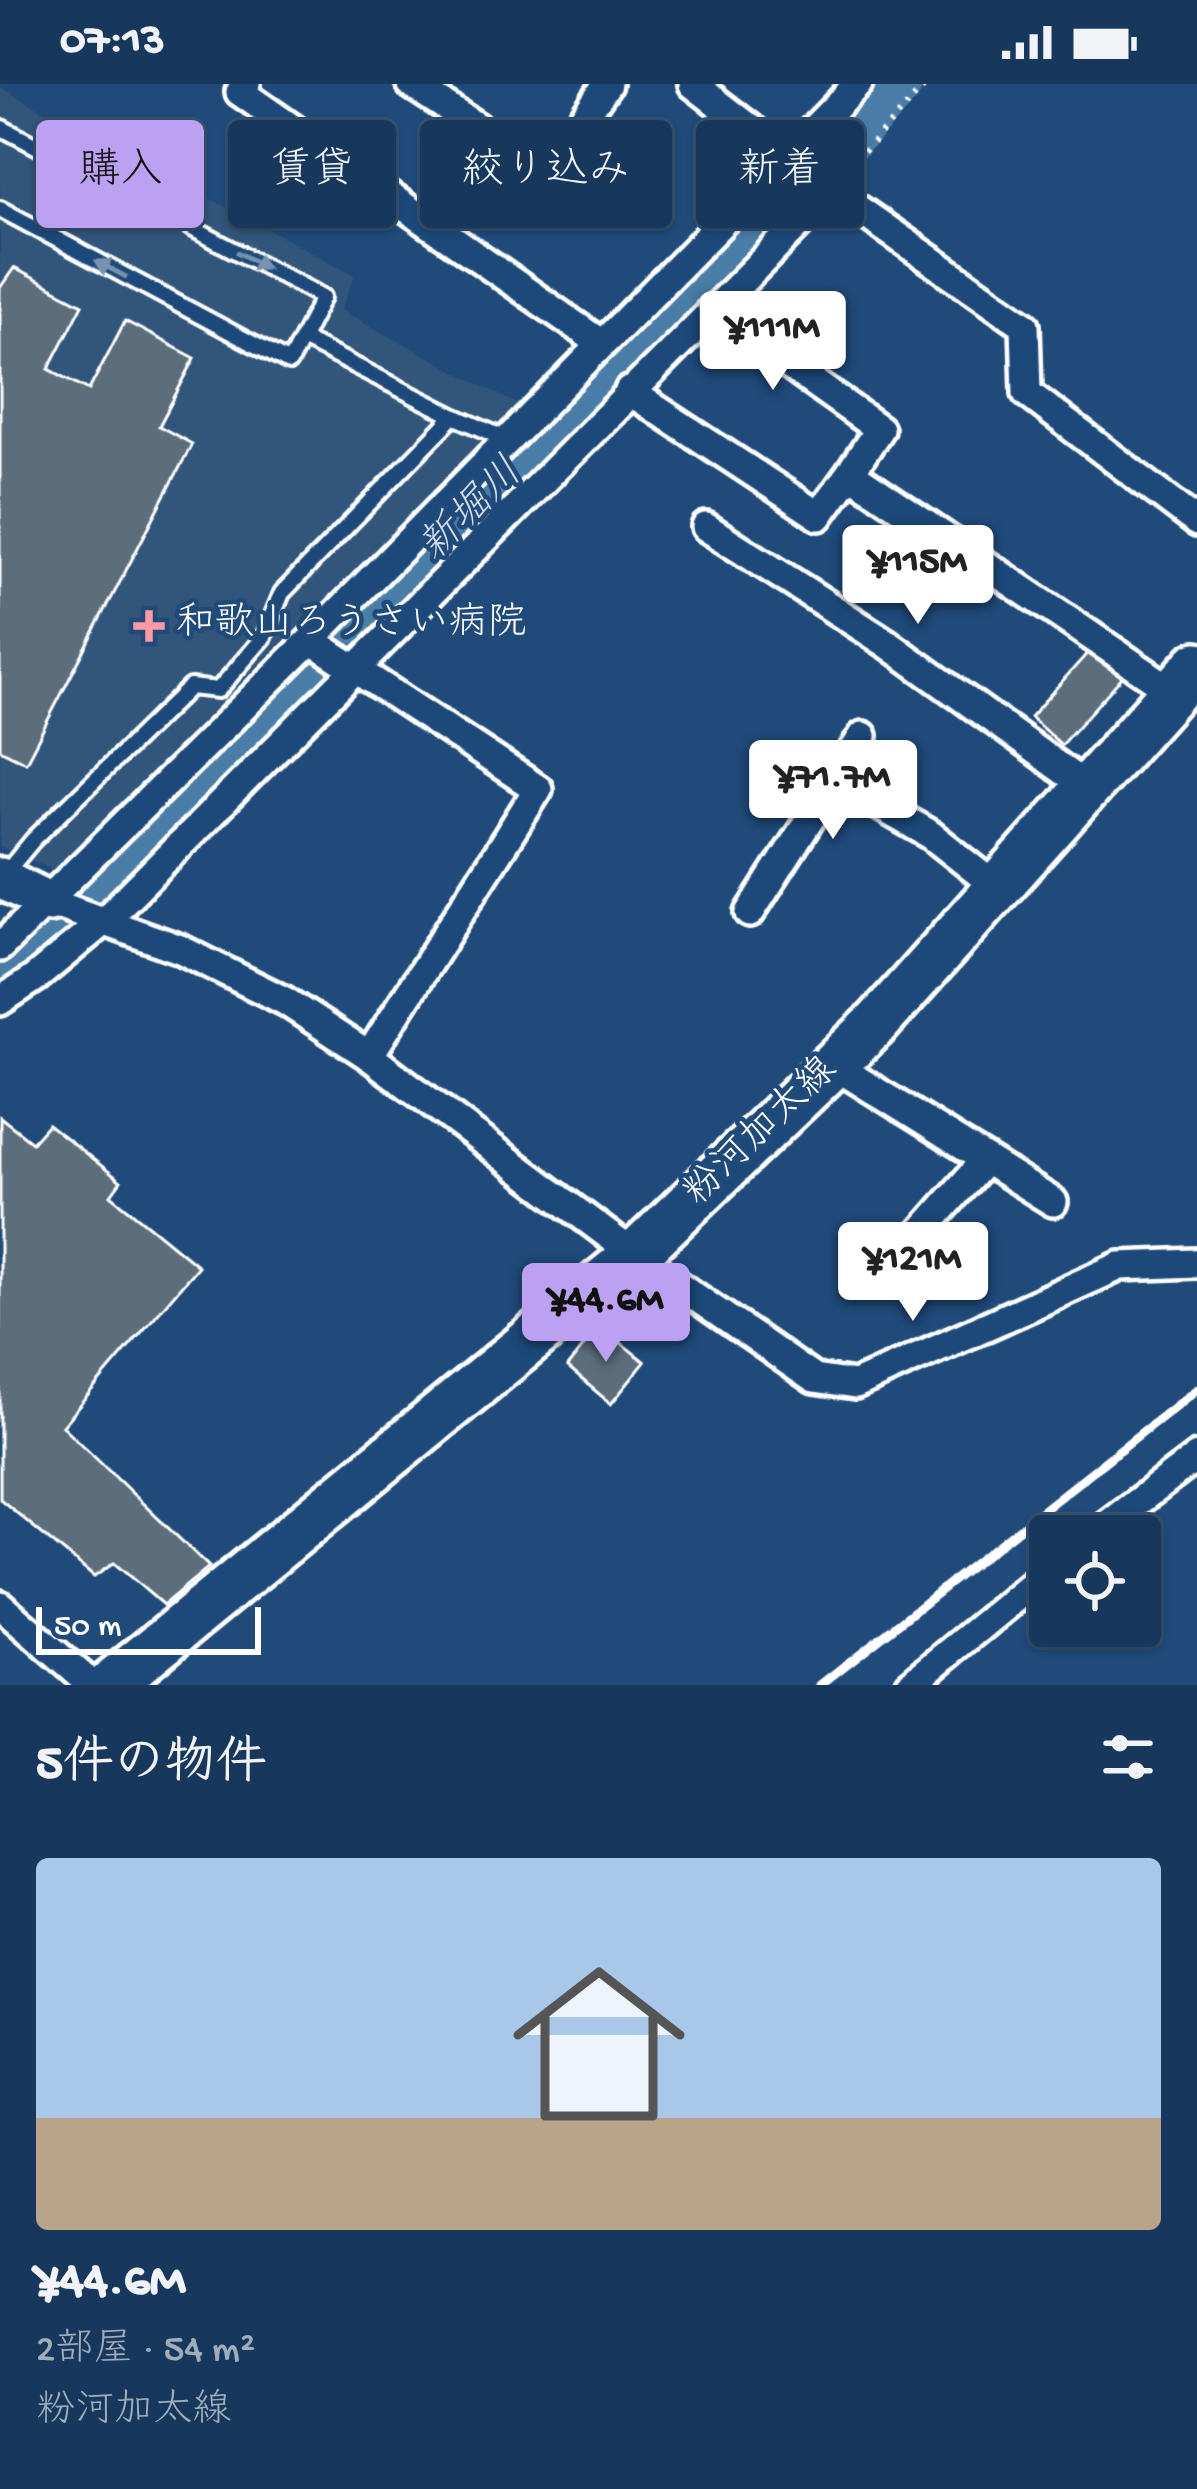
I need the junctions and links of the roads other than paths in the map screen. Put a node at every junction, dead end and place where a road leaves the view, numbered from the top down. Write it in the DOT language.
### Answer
graph roads {
  1 [pos="411,84"];
  2 [pos="607,84"];
  3 [pos="693,84"];
  4 [pos="858,84"];
  5 [pos="238,87"];
  6 [pos="740,120"];
  7 [pos="827,120"];
  8 [pos="0,127"];
  9 [pos="0,209"];
  10 [pos="864,214"];
  11 [pos="722,228"];
  12 [pos="789,228"];
  13 [pos="711,310"];
  14 [pos="302,339"];
  15 [pos="602,344"];
  16 [pos="629,391"];
  17 [pos="454,416"];
  18 [pos="508,440"];
  19 [pos="850,472"];
  20 [pos="1197,521"];
  21 [pos="706,527"];
  22 [pos="311,640"];
  23 [pos="353,667"];
  24 [pos="1186,679"];
  25 [pos="863,736"];
  26 [pos="835,780"];
  27 [pos="1088,788"];
  28 [pos="0,878"];
  29 [pos="998,888"];
  30 [pos="49,902"];
  31 [pos="750,913"];
  32 [pos="104,921"];
  33 [pos="0,947"];
  34 [pos="0,1001"];
  35 [pos="369,1056"];
  36 [pos="834,1065"];
  37 [pos="985,1160"];
  38 [pos="1053,1202"];
  39 [pos="635,1255"];
  40 [pos="1197,1263"];
  41 [pos="892,1265"];
  42 [pos="1197,1457"];
  43 [pos="1120,1515"];
  44 [pos="1029,1587"];
  45 [pos="0,1605"];
  46 [pos="92,1685"];
  47 [pos="110,1685"];
  48 [pos="910,1685"];
  1 -- 2 [label="street"];
  3 -- 6 [label="street"];
  4 -- 7 [label="street"];
  5 -- 15 [label="street"];
  8 -- 14 [label="lane, one-way"];
  14 -- 9 [label="lane, one-way"];
  10 -- 20 [label="street"];
  11 -- 15 [label="street"];
  12 -- 13 [label="street"];
  13 -- 16 [label="street"];
  13 -- 19 [label="street"];
  14 -- 17 [label="lane"];
  15 -- 18 [label="street"];
  16 -- 19 [label="street"];
  16 -- 23 [label="street"];
  17 -- 18 [label="lane"];
  17 -- 28 [label="lane"];
  18 -- 22 [label="street"];
  19 -- 24 [label="street"];
  21 -- 27 [label="street"];
  22 -- 23 [label="street"];
  22 -- 30 [label="street"];
  23 -- 32 [label="street"];
  23 -- 35 [label="street"];
  24 -- 27 [label="main road, 粉河加太線"];
  25 -- 26 [label="street"];
  26 -- 29 [label="street"];
  26 -- 31 [label="street"];
  27 -- 29 [label="main road, 粉河加太線"];
  28 -- 30 [label="street"];
  29 -- 36 [label="main road, 粉河加太線"];
  30 -- 32 [label="street"];
  30 -- 33 [label="street"];
  32 -- 34 [label="street"];
  32 -- 35 [label="street"];
  35 -- 39 [label="street"];
  36 -- 37 [label="street"];
  36 -- 39 [label="main road, 粉河加太線"];
  37 -- 38 [label="street"];
  37 -- 41 [label="street"];
  39 -- 40 [label="street"];
  39 -- 47 [label="main road, 粉河加太線"];
  42 -- 43 [label="street"];
  44 -- 48 [label="street"];
  45 -- 46 [label="street"];
}
